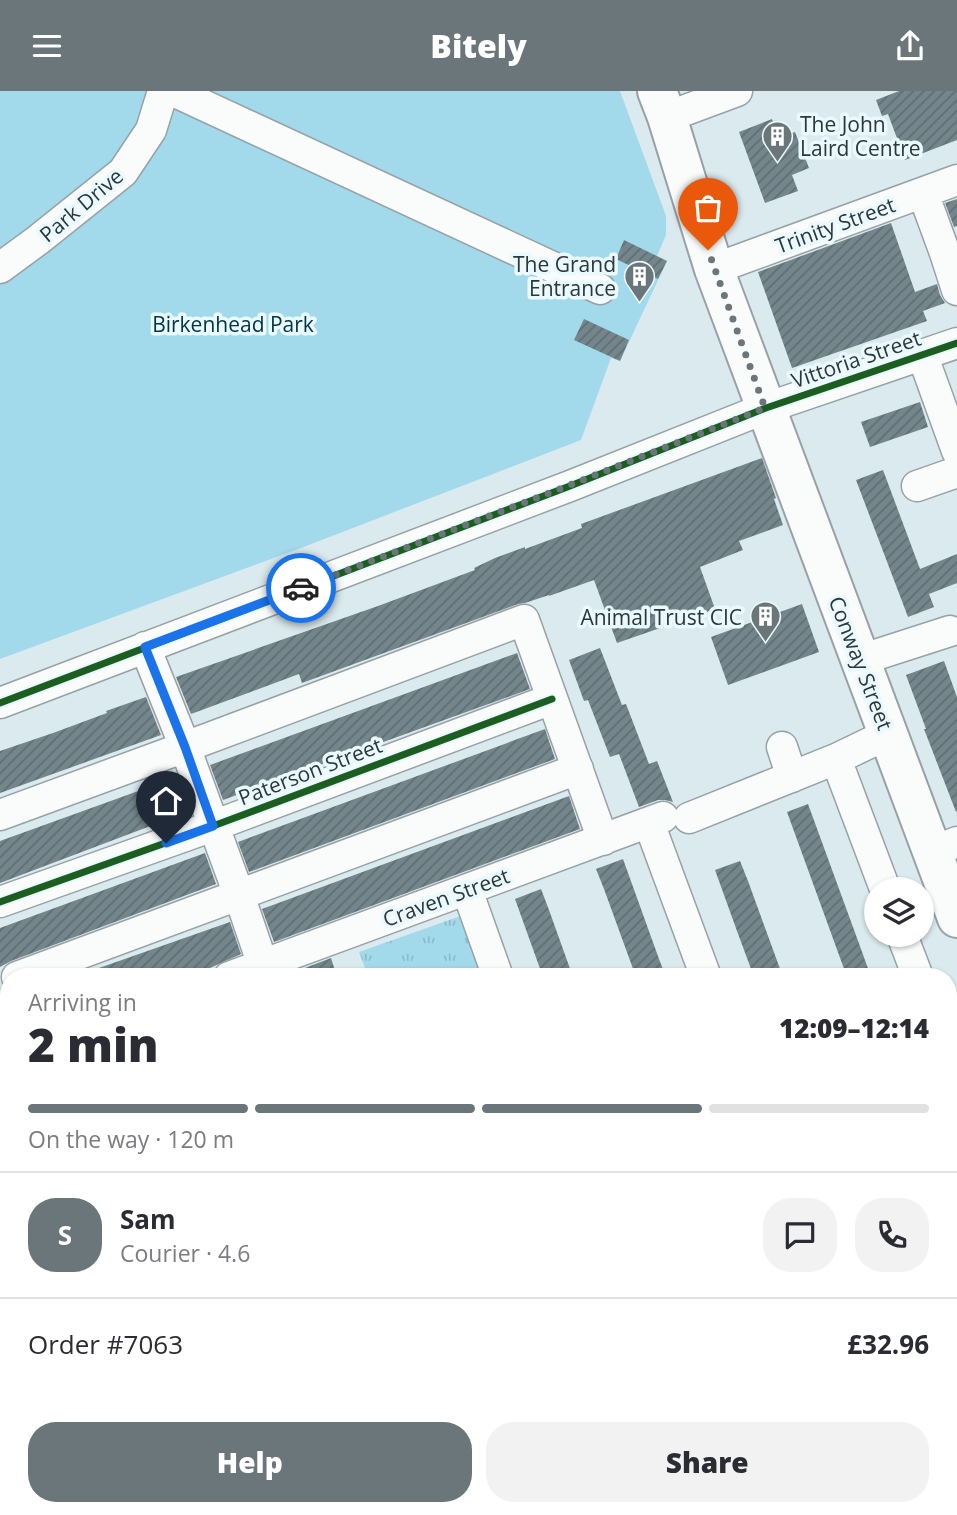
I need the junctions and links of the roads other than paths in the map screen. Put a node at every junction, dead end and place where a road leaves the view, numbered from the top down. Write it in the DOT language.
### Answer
graph roads {
  1 [pos="163,91"];
  2 [pos="173,91"];
  3 [pos="737,91"];
  4 [pos="662,104"];
  5 [pos="957,180"];
  6 [pos="923,193"];
  7 [pos="951,251"];
  8 [pos="0,268"];
  9 [pos="714,269"];
  10 [pos="600,289"];
  11 [pos="957,290"];
  12 [pos="957,342"];
  13 [pos="922,355"];
  14 [pos="765,408"];
  15 [pos="957,450"];
  16 [pos="957,472"];
  17 [pos="917,487"];
  18 [pos="950,631"];
  19 [pos="145,647"];
  20 [pos="860,660"];
  21 [pos="552,699"];
  22 [pos="0,703"];
  23 [pos="888,734"];
  24 [pos="185,747"];
  25 [pos="782,747"];
  26 [pos="836,759"];
  27 [pos="578,769"];
  28 [pos="792,776"];
  29 [pos="0,815"];
  30 [pos="667,819"];
  31 [pos="213,826"];
  32 [pos="603,840"];
  33 [pos="944,847"];
  34 [pos="880,877"];
  35 [pos="467,890"];
  36 [pos="239,895"];
  37 [pos="0,902"];
  38 [pos="957,918"];
  39 [pos="907,947"];
  40 [pos="41,968"];
  41 [pos="264,968"];
  42 [pos="270,968"];
  43 [pos="495,968"];
  44 [pos="704,968"];
  45 [pos="915,968"];
  1 -- 8 [label="street, Park Drive"];
  2 -- 10 [label="street"];
  3 -- 4 [label="street"];
  4 -- 9 [label="main road, Conway Street"];
  5 -- 6 [label="street, Trinity Street"];
  6 -- 7 [label="street"];
  6 -- 9 [label="street, Trinity Street"];
  7 -- 11 [label="street"];
  9 -- 14 [label="main road, Conway Street"];
  12 -- 13 [label="street, Vittoria Street"];
  13 -- 14 [label="street, Vittoria Street"];
  13 -- 15 [label="street"];
  14 -- 19 [label="street, Vittoria Street"];
  14 -- 20 [label="main road, Conway Street"];
  16 -- 17 [label="street"];
  18 -- 20 [label="street"];
  19 -- 22 [label="street, Vittoria Street"];
  19 -- 24 [label="street"];
  20 -- 23 [label="main road, Conway Street"];
  21 -- 24 [label="street"];
  21 -- 27 [label="street"];
  21 -- 31 [label="street, Paterson Street"];
  23 -- 26 [label="street, Craven Street"];
  23 -- 33 [label="main road, Conway Street"];
  24 -- 29 [label="street"];
  24 -- 31 [label="street"];
  25 -- 28 [label="street"];
  26 -- 28 [label="street, Craven Street"];
  26 -- 34 [label="street"];
  27 -- 32 [label="street"];
  27 -- 36 [label="street"];
  28 -- 30 [label="street, Craven Street"];
  30 -- 32 [label="street, Craven Street"];
  30 -- 44 [label="street"];
  31 -- 36 [label="street"];
  31 -- 37 [label="street, Paterson Street"];
  32 -- 35 [label="street, Craven Street"];
  33 -- 38 [label="main road, Conway Street"];
  35 -- 42 [label="street, Craven Street"];
  35 -- 43 [label="street"];
  36 -- 40 [label="street"];
  36 -- 41 [label="street"];
  39 -- 45 [label="street"];
}
